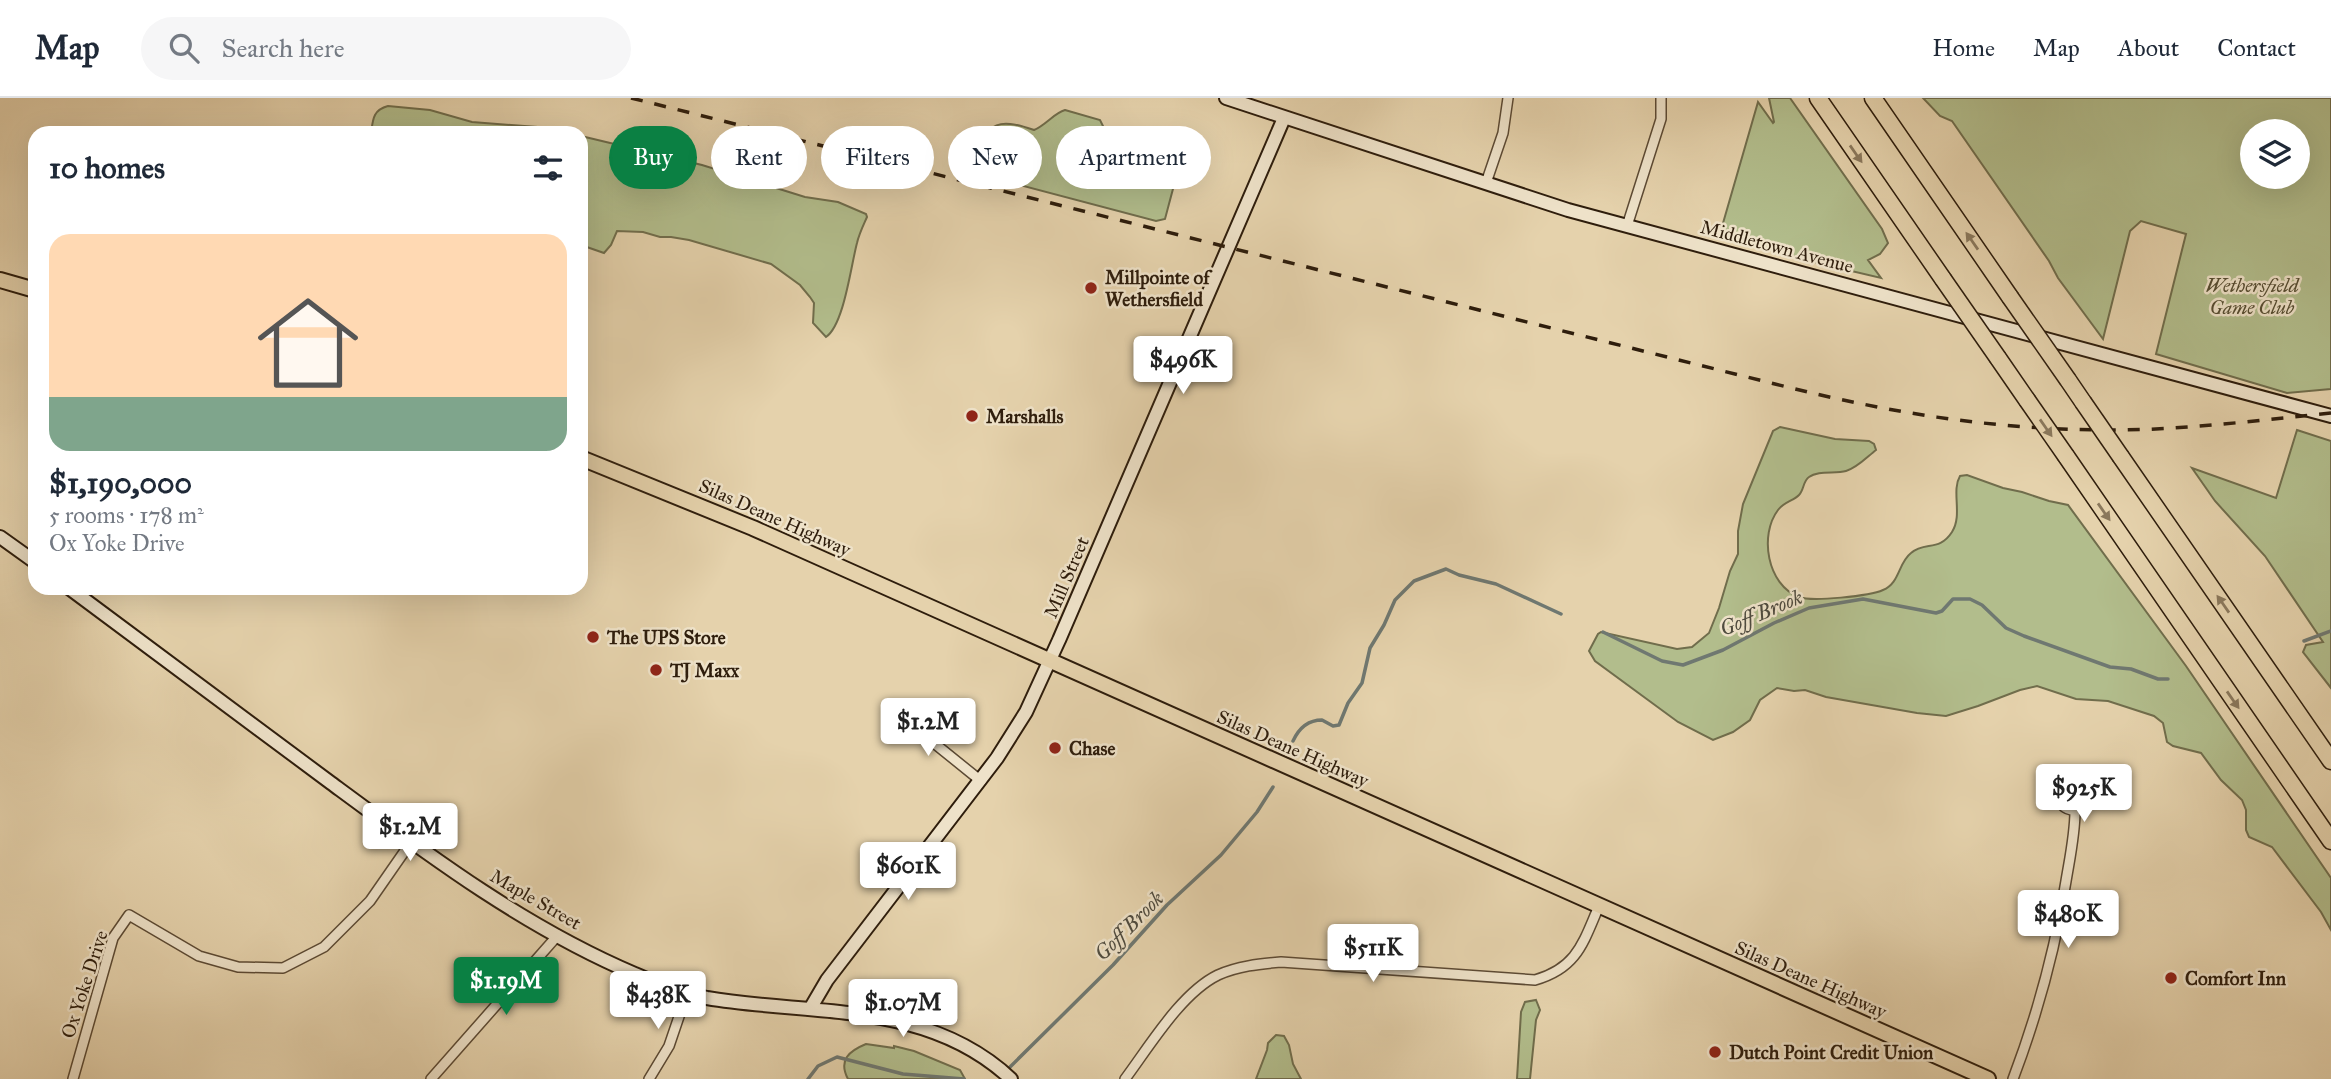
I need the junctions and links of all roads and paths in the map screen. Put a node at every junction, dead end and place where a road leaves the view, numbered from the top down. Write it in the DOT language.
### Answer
graph roads {
  1 [pos="1226,98"];
  2 [pos="1508,98"];
  3 [pos="1661,98"];
  4 [pos="1818,98"];
  5 [pos="1873,98"];
  6 [pos="1284,118"];
  7 [pos="1486,183"];
  8 [pos="1627,226"];
  9 [pos="0,279"];
  10 [pos="28,288"];
  11 [pos="2327,415"];
  12 [pos="588,461"];
  13 [pos="0,537"];
  14 [pos="28,557"];
  15 [pos="78,595"];
  16 [pos="1050,660"];
  17 [pos="891,712"];
  18 [pos="2331,761"];
  19 [pos="981,781"];
  20 [pos="2075,811"];
  21 [pos="2331,841"];
  22 [pos="411,842"];
  23 [pos="1599,906"];
  24 [pos="558,936"];
  25 [pos="687,993"];
  26 [pos="810,1009"];
  27 [pos="1010,1078"];
  28 [pos="73,1079"];
  29 [pos="431,1079"];
  30 [pos="649,1079"];
  31 [pos="1125,1079"];
  32 [pos="1988,1079"];
  33 [pos="2013,1079"];
  1 -- 6 [label="street, Middletown Avenue"];
  2 -- 7 [label="street"];
  3 -- 8 [label="street"];
  4 -- 21 [label="highway, one-way, bridge"];
  18 -- 5 [label="highway, one-way, bridge"];
  6 -- 7 [label="street, Middletown Avenue"];
  6 -- 16 [label="street, Mill Street"];
  7 -- 8 [label="street, Middletown Avenue"];
  8 -- 11 [label="street, Middletown Avenue"];
  9 -- 10 [label="main road"];
  12 -- 16 [label="main road, Silas Deane Highway"];
  13 -- 14 [label="street"];
  15 -- 22 [label="street, Maple Street"];
  16 -- 19 [label="street, Mill Street"];
  16 -- 23 [label="main road, Silas Deane Highway"];
  17 -- 19 [label="street"];
  19 -- 26 [label="street, Mill Street"];
  20 -- 20 [label="street"];
  20 -- 33 [label="street"];
  22 -- 24 [label="street, Maple Street"];
  22 -- 28 [label="street, Ox Yoke Drive"];
  23 -- 31 [label="street"];
  23 -- 32 [label="main road, Silas Deane Highway"];
  24 -- 25 [label="street, Maple Street"];
  24 -- 29 [label="street"];
  25 -- 26 [label="street, Maple Street"];
  25 -- 30 [label="street"];
  26 -- 27 [label="street, Maple Street"];
}
